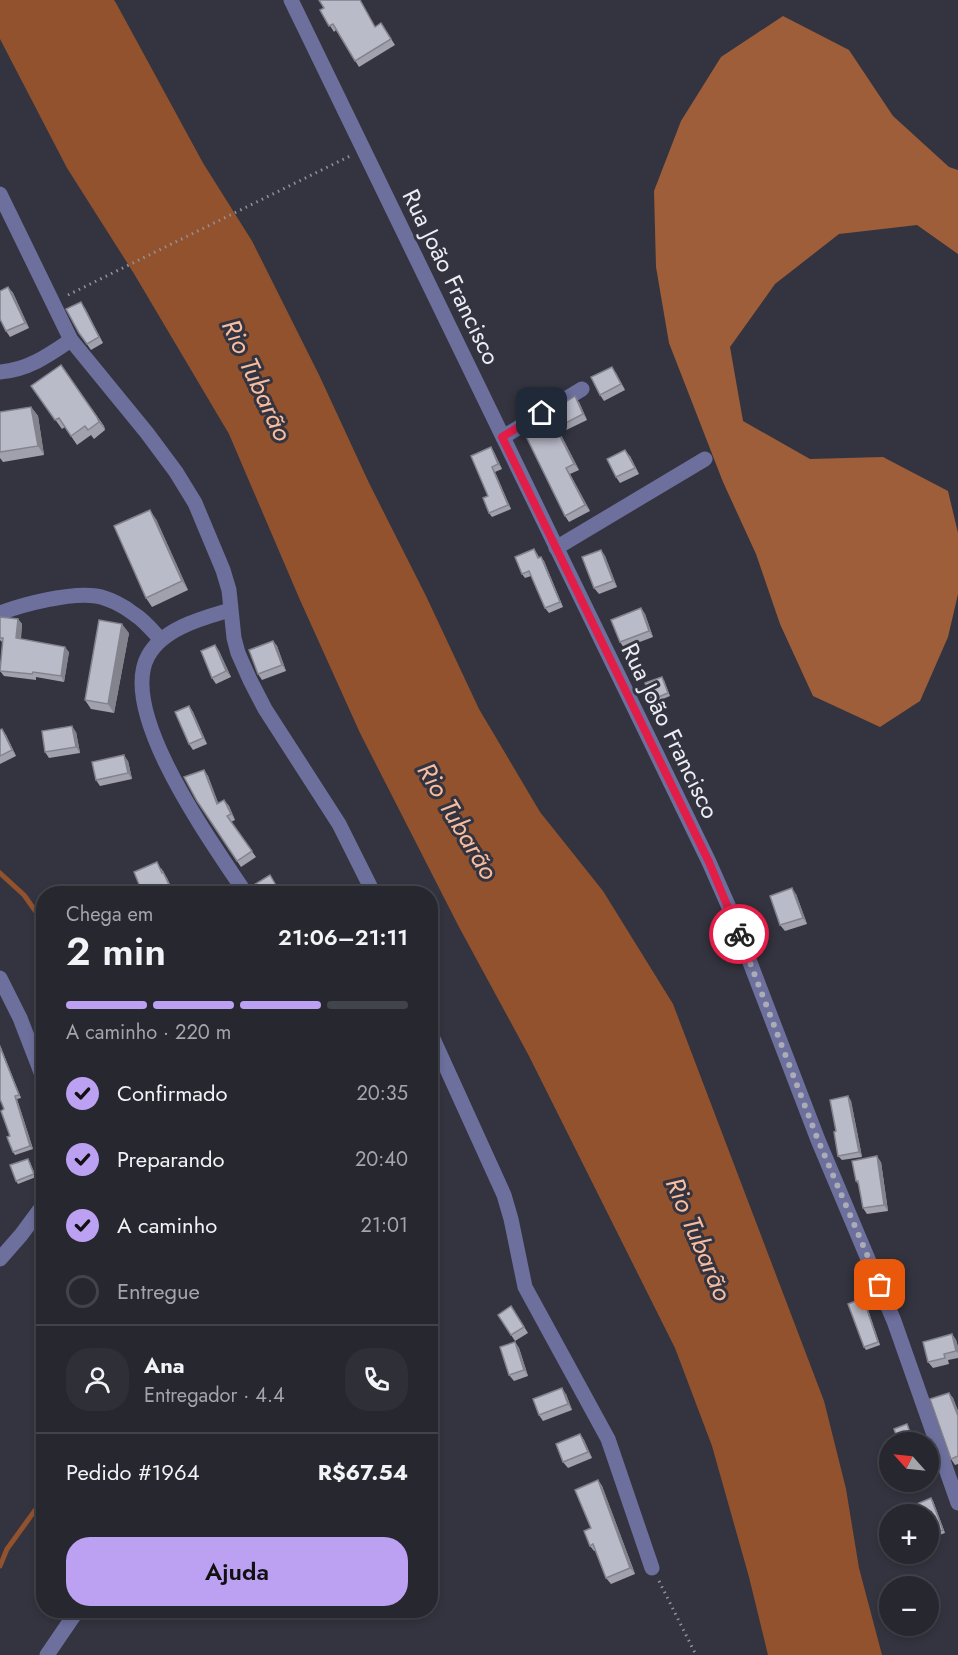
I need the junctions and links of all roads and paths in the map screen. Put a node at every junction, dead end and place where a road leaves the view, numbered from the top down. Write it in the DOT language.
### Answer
graph roads {
  1 [pos="291,0"];
  2 [pos="364,149"];
  3 [pos="0,194"];
  4 [pos="53,303"];
  5 [pos="71,340"];
  6 [pos="0,372"];
  7 [pos="582,389"];
  8 [pos="502,437"];
  9 [pos="705,459"];
  10 [pos="556,548"];
  11 [pos="230,610"];
  12 [pos="0,613"];
  13 [pos="161,640"];
  14 [pos="241,886"];
  15 [pos="370,886"];
  16 [pos="0,978"];
  17 [pos="438,1050"];
  18 [pos="36,1059"];
  19 [pos="36,1215"];
  20 [pos="0,1259"];
  21 [pos="958,1503"];
  22 [pos="652,1568"];
  23 [pos="72,1618"];
  24 [pos="47,1655"];
  25 [pos="696,1655"];
  1 -- 2 [label="street, Rua João Francisco"];
  2 -- 4 [label="path"];
  2 -- 8 [label="street, Rua João Francisco"];
  3 -- 4 [label="street"];
  4 -- 5 [label="street"];
  5 -- 6 [label="street"];
  5 -- 11 [label="street"];
  7 -- 8 [label="street"];
  8 -- 10 [label="street, Rua João Francisco"];
  9 -- 10 [label="street"];
  10 -- 21 [label="street, Rua João Francisco"];
  11 -- 13 [label="street"];
  11 -- 15 [label="street"];
  12 -- 13 [label="street"];
  13 -- 14 [label="street"];
  16 -- 18 [label="street"];
  17 -- 22 [label="street"];
  19 -- 20 [label="street"];
  22 -- 25 [label="path"];
  23 -- 24 [label="street"];
}
